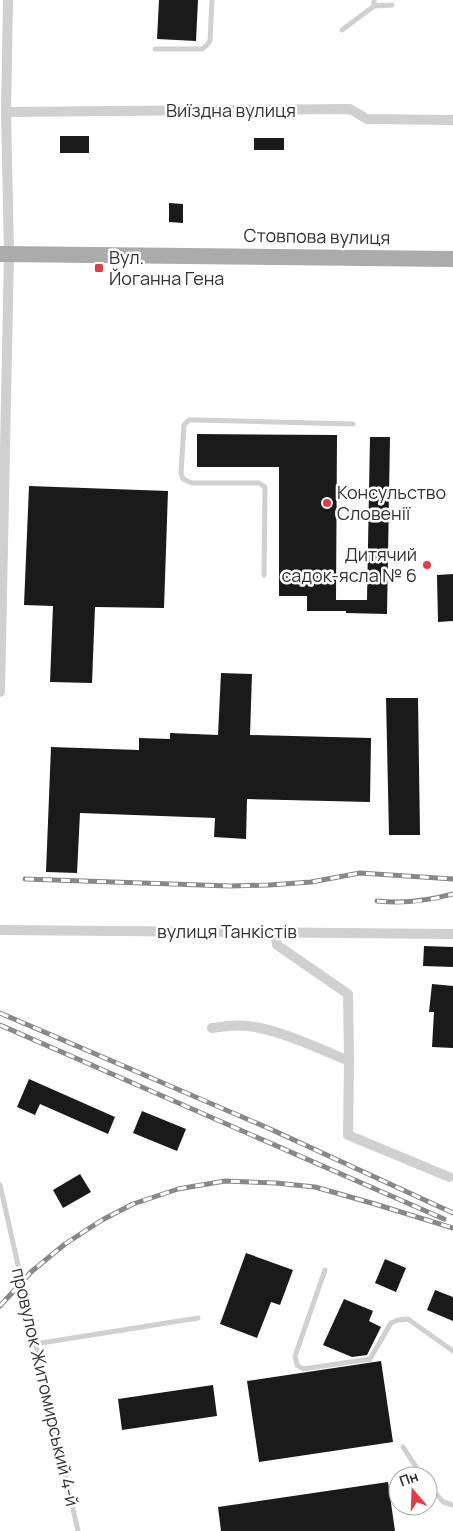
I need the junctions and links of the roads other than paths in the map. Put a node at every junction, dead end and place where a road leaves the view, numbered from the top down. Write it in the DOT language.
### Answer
graph roads {
  1 [pos="8,0"];
  2 [pos="212,0"];
  3 [pos="374,3"];
  4 [pos="392,5"];
  5 [pos="342,30"];
  6 [pos="155,49"];
  7 [pos="6,112"];
  8 [pos="453,120"];
  9 [pos="5,254"];
  10 [pos="453,259"];
  11 [pos="353,424"];
  12 [pos="264,575"];
  13 [pos="2,592"];
  14 [pos="0,692"];
  15 [pos="0,930"];
  16 [pos="275,932"];
  17 [pos="453,934"];
  18 [pos="212,1028"];
  19 [pos="349,1061"];
  20 [pos="449,1177"];
  21 [pos="0,1185"];
  22 [pos="325,1270"];
  23 [pos="198,1318"];
  24 [pos="35,1344"];
  25 [pos="453,1351"];
  26 [pos="403,1447"];
  27 [pos="415,1466"];
  28 [pos="438,1496"];
  29 [pos="453,1505"];
  30 [pos="78,1531"];
  1 -- 7 [label="street"];
  2 -- 6 [label="lane"];
  3 -- 4 [label="lane"];
  3 -- 5 [label="lane"];
  7 -- 8 [label="street, Виїздна вулиця"];
  7 -- 9 [label="street"];
  9 -- 10 [label="main road, Стовпова вулиця"];
  9 -- 13 [label="street"];
  11 -- 12 [label="lane"];
  13 -- 14 [label="street"];
  15 -- 16 [label="street, вулиця Танкістів"];
  16 -- 17 [label="street, вулиця Танкістів"];
  16 -- 19 [label="street"];
  18 -- 19 [label="street"];
  19 -- 20 [label="street"];
  21 -- 24 [label="lane, провулок Житомирський 4-й"];
  22 -- 25 [label="lane"];
  23 -- 24 [label="lane"];
  24 -- 30 [label="lane, провулок Житомирський 4-й"];
  26 -- 27 [label="lane"];
  28 -- 29 [label="lane"];
}
